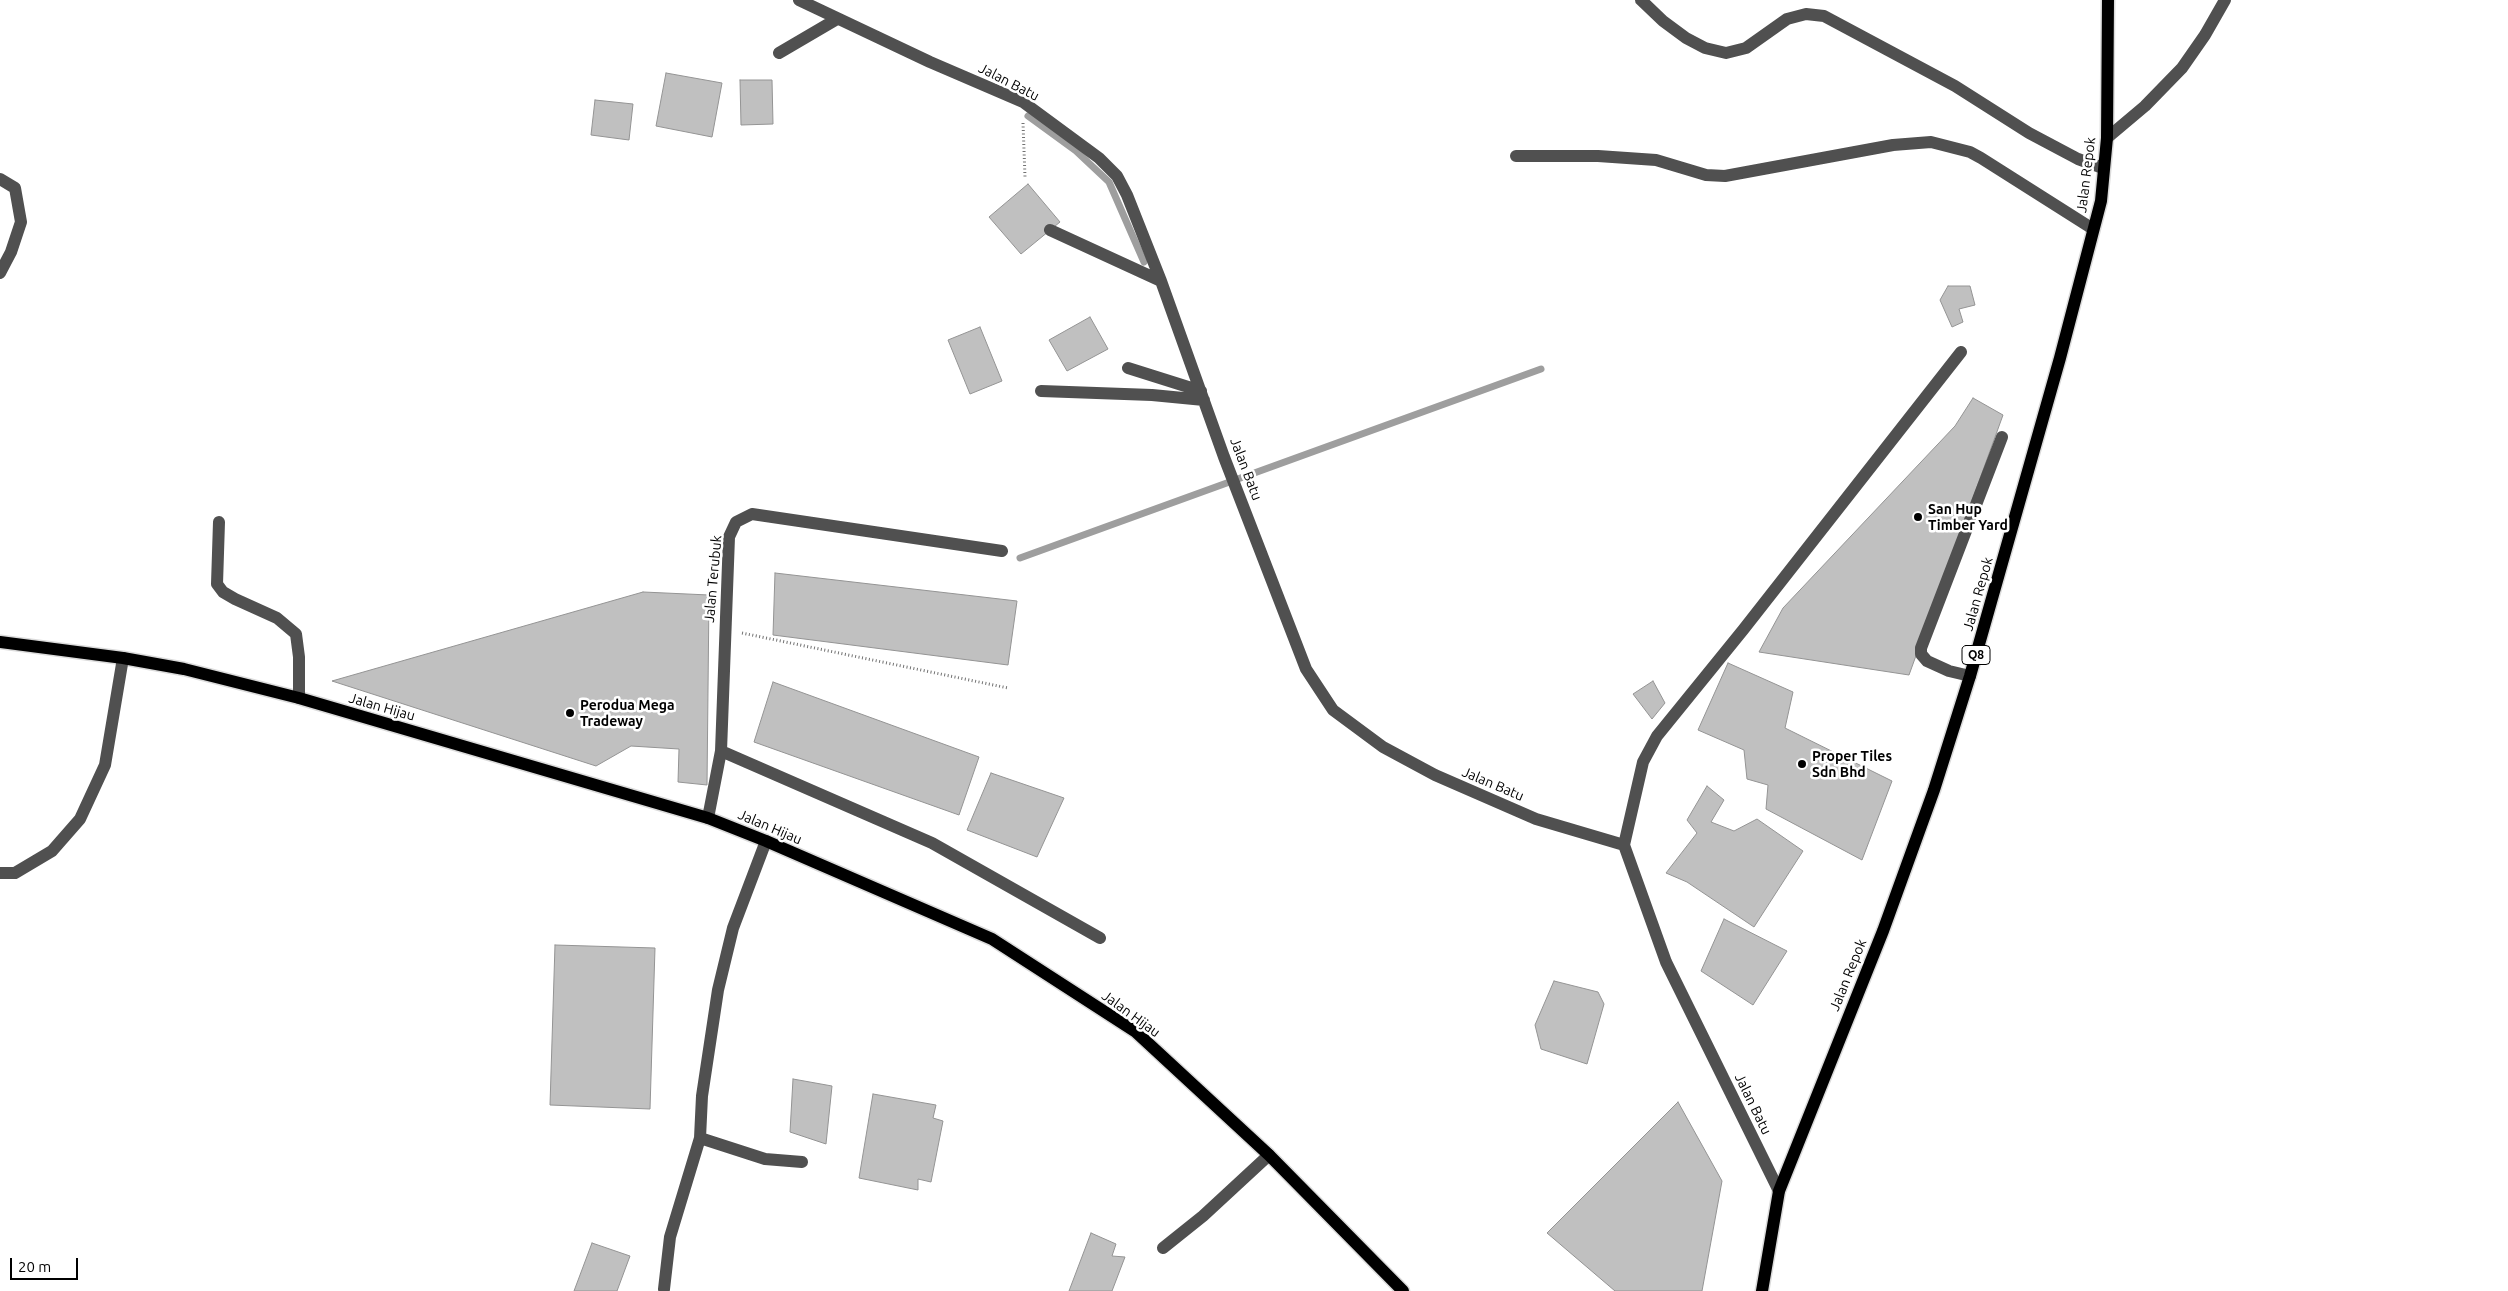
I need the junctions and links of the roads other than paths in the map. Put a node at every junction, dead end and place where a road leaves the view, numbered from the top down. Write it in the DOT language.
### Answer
graph roads {
  1 [pos="799,0"];
  2 [pos="1641,0"];
  3 [pos="2108,0"];
  4 [pos="2225,0"];
  5 [pos="837,19"];
  6 [pos="778,53"];
  7 [pos="2107,138"];
  8 [pos="1516,156"];
  9 [pos="2103,168"];
  10 [pos="0,180"];
  11 [pos="2093,229"];
  12 [pos="1050,230"];
  13 [pos="0,273"];
  14 [pos="1161,281"];
  15 [pos="1961,352"];
  16 [pos="1128,368"];
  17 [pos="1041,391"];
  18 [pos="1202,395"];
  19 [pos="2002,436"];
  20 [pos="219,522"];
  21 [pos="1002,551"];
  22 [pos="0,642"];
  23 [pos="123,658"];
  24 [pos="1970,676"];
  25 [pos="299,698"];
  26 [pos="721,752"];
  27 [pos="708,818"];
  28 [pos="766,841"];
  29 [pos="1624,845"];
  30 [pos="0,873"];
  31 [pos="1100,938"];
  32 [pos="700,1138"];
  33 [pos="1269,1155"];
  34 [pos="802,1162"];
  35 [pos="1779,1190"];
  36 [pos="1163,1248"];
  37 [pos="664,1289"];
  38 [pos="1403,1291"];
  39 [pos="1762,1291"];
  1 -- 5 [label="street, Jalan Batu"];
  2 -- 9 [label="street"];
  3 -- 7 [label="main road, Jalan Repok / Q8"];
  4 -- 7 [label="street"];
  5 -- 6 [label="street"];
  5 -- 14 [label="street, Jalan Batu"];
  7 -- 9 [label="main road, Jalan Repok / Q8"];
  8 -- 11 [label="street"];
  9 -- 11 [label="main road, Jalan Repok / Q8"];
  10 -- 13 [label="street"];
  11 -- 24 [label="main road, Jalan Repok / Q8"];
  12 -- 14 [label="street"];
  14 -- 18 [label="street, Jalan Batu"];
  15 -- 29 [label="street"];
  16 -- 18 [label="street"];
  17 -- 18 [label="street"];
  18 -- 29 [label="street, Jalan Batu"];
  19 -- 24 [label="street"];
  20 -- 25 [label="street"];
  21 -- 26 [label="street, Jalan Terubuk"];
  22 -- 23 [label="main road, Jalan Hijau"];
  23 -- 25 [label="main road, Jalan Hijau"];
  23 -- 30 [label="street"];
  24 -- 35 [label="main road, Jalan Repok / Q8"];
  25 -- 27 [label="main road, Jalan Hijau"];
  26 -- 27 [label="street, Jalan Terubuk"];
  26 -- 31 [label="street"];
  27 -- 28 [label="main road, Jalan Hijau"];
  28 -- 32 [label="street"];
  28 -- 33 [label="main road, Jalan Hijau"];
  29 -- 35 [label="street, Jalan Batu"];
  32 -- 34 [label="street"];
  32 -- 37 [label="street"];
  33 -- 36 [label="street"];
  33 -- 38 [label="main road, Jalan Hijau"];
  35 -- 39 [label="main road, Jalan Repok / Q8"];
}
